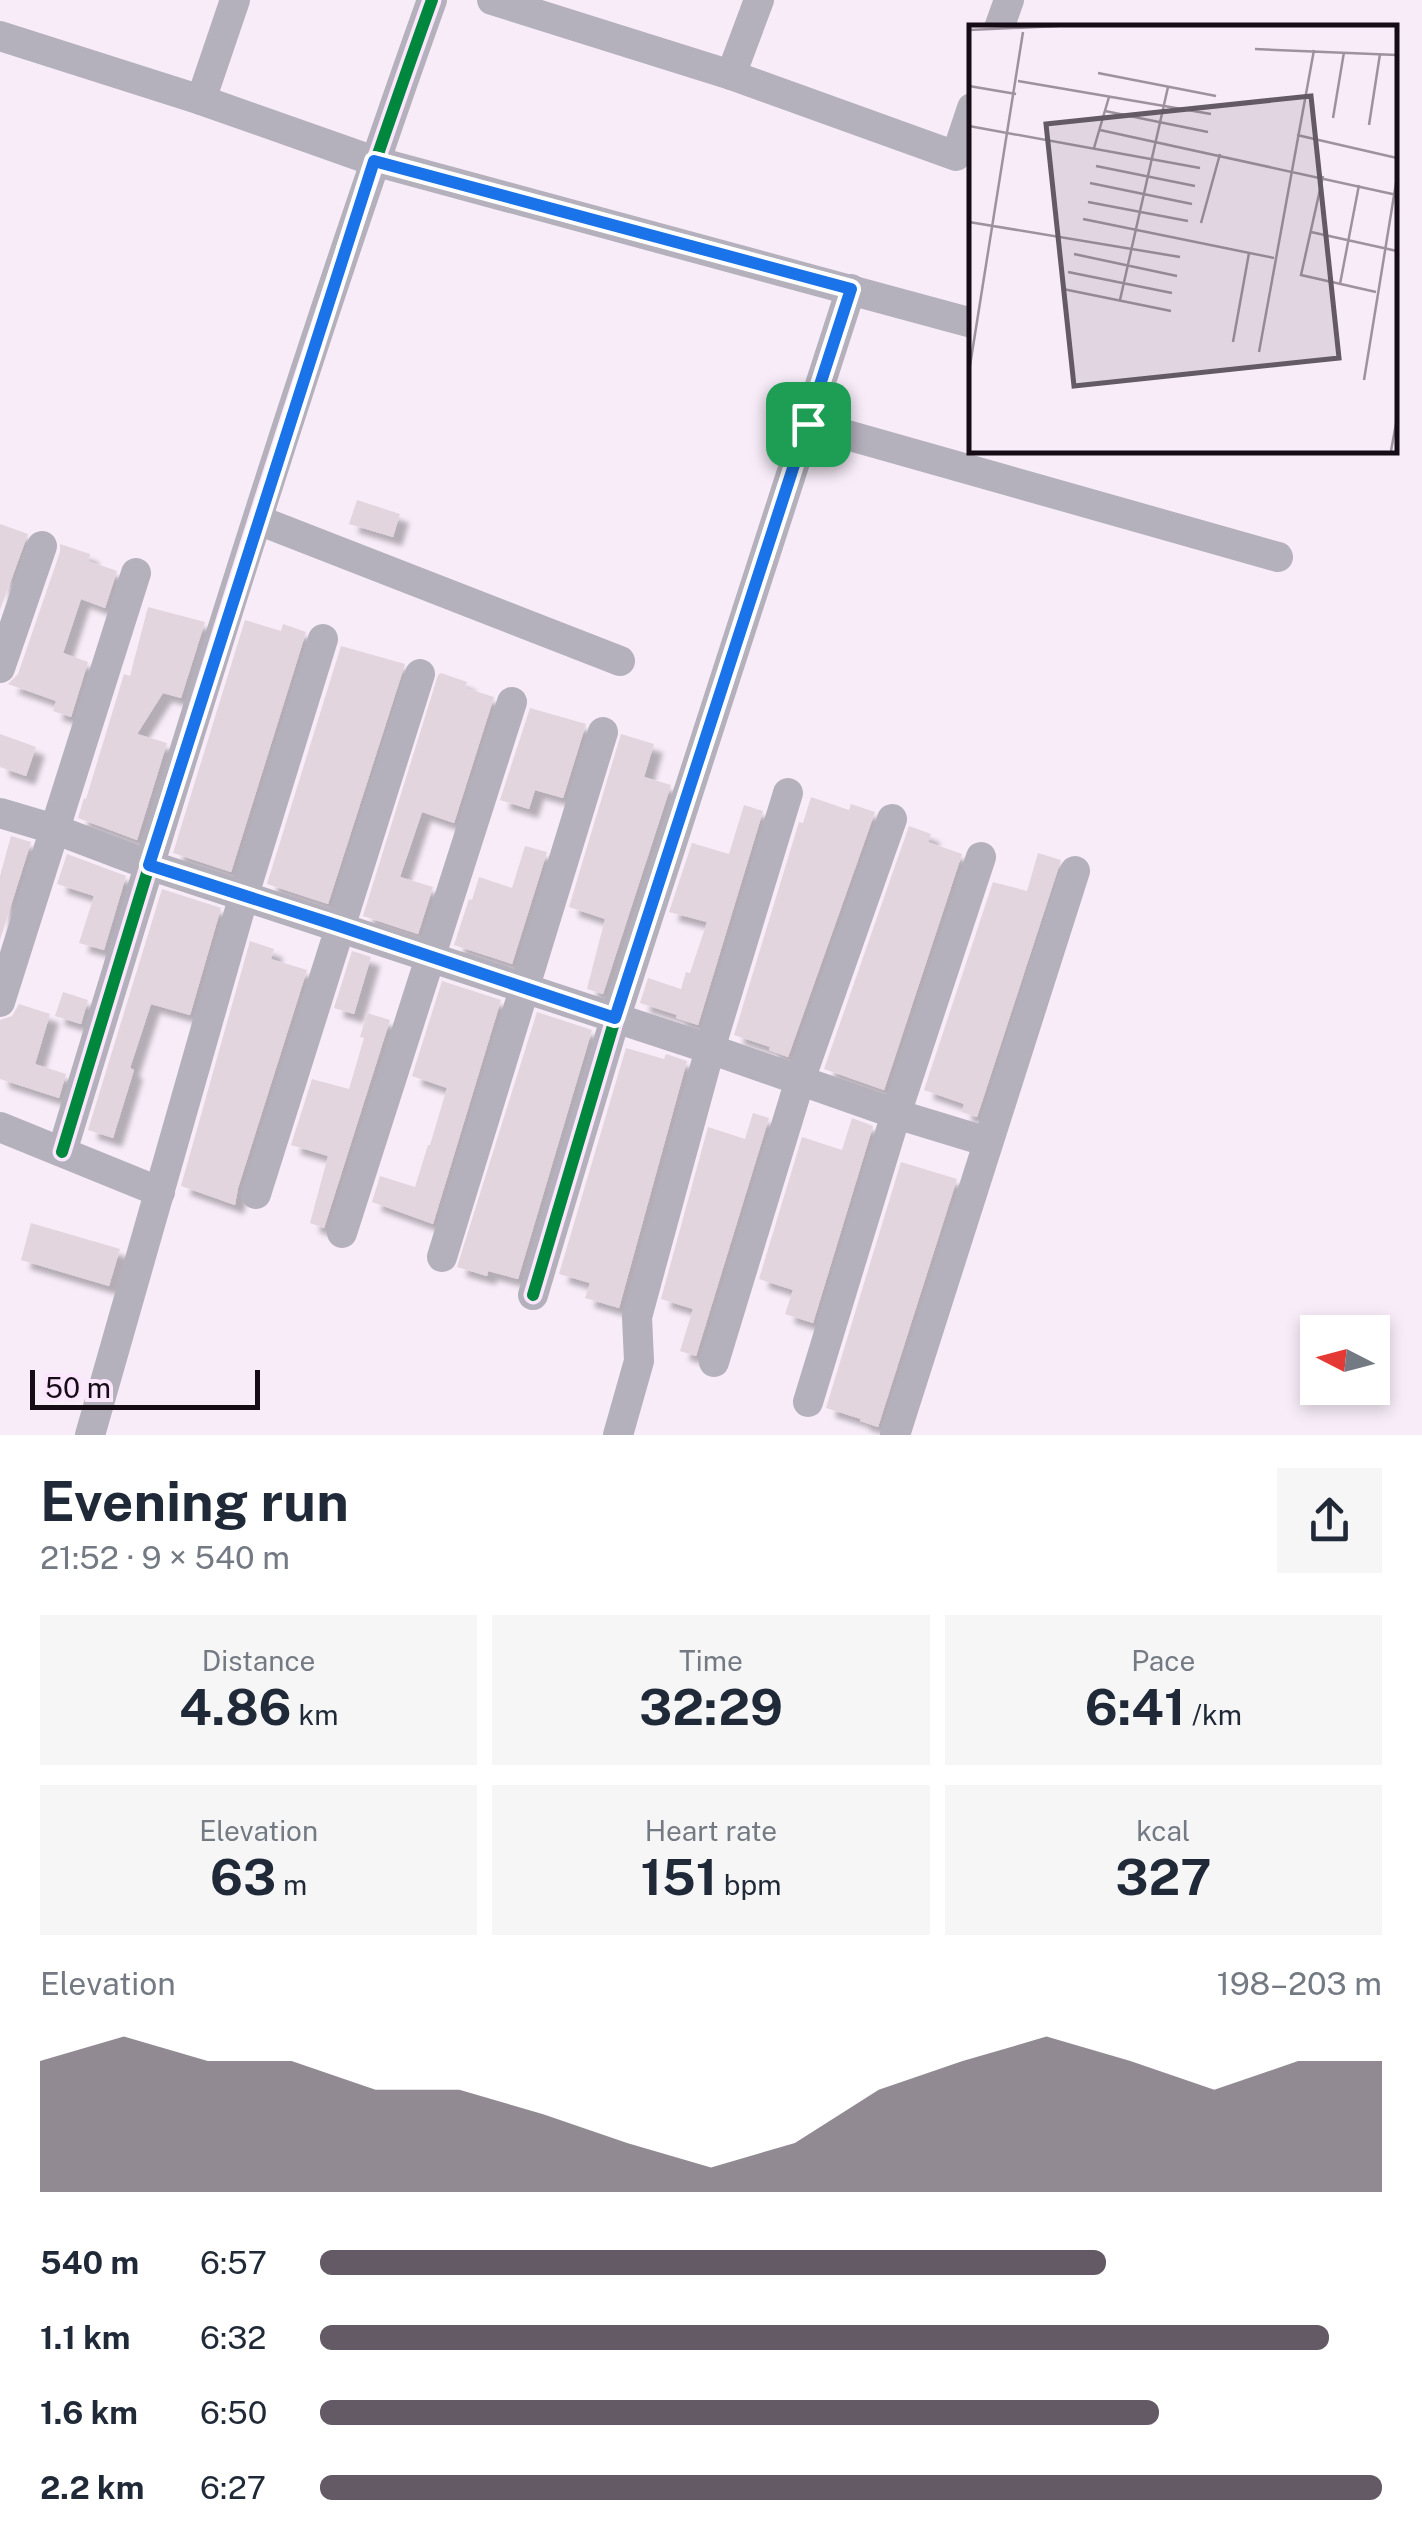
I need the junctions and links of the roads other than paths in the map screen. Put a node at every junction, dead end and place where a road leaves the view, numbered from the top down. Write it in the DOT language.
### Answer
graph roads {
  1 [pos="236,0"];
  2 [pos="432,0"];
  3 [pos="492,0"];
  4 [pos="759,0"];
  5 [pos="1009,0"];
  6 [pos="1001,25"];
  7 [pos="0,36"];
  8 [pos="731,75"];
  9 [pos="201,100"];
  10 [pos="969,117"];
  11 [pos="374,161"];
  12 [pos="851,289"];
  13 [pos="969,321"];
  14 [pos="808,424"];
  15 [pos="258,520"];
  16 [pos="42,546"];
  17 [pos="1278,558"];
  18 [pos="136,573"];
  19 [pos="323,639"];
  20 [pos="620,661"];
  21 [pos="0,668"];
  22 [pos="420,674"];
  23 [pos="512,702"];
  24 [pos="603,732"];
  25 [pos="788,793"];
  26 [pos="0,812"];
  27 [pos="892,819"];
  28 [pos="54,829"];
  29 [pos="981,857"];
  30 [pos="149,865"];
  31 [pos="1075,871"];
  32 [pos="244,895"];
  33 [pos="339,926"];
  34 [pos="431,958"];
  35 [pos="524,989"];
  36 [pos="0,1002"];
  37 [pos="615,1018"];
  38 [pos="710,1049"];
  39 [pos="800,1080"];
  40 [pos="896,1114"];
  41 [pos="0,1127"];
  42 [pos="988,1142"];
  43 [pos="62,1152"];
  44 [pos="160,1192"];
  45 [pos="256,1194"];
  46 [pos="342,1233"];
  47 [pos="442,1256"];
  48 [pos="533,1295"];
  49 [pos="714,1362"];
  50 [pos="808,1402"];
  51 [pos="90,1435"];
  52 [pos="618,1435"];
  53 [pos="895,1435"];
  1 -- 9 [label="street"];
  2 -- 11 [label="street"];
  3 -- 8 [label="street"];
  4 -- 8 [label="street"];
  5 -- 6 [label="street"];
  7 -- 9 [label="street"];
  8 -- 10 [label="street"];
  9 -- 11 [label="street"];
  11 -- 12 [label="street"];
  11 -- 15 [label="street"];
  12 -- 13 [label="street"];
  12 -- 14 [label="street"];
  14 -- 17 [label="street"];
  14 -- 37 [label="street"];
  15 -- 20 [label="street"];
  15 -- 30 [label="street"];
  16 -- 21 [label="street"];
  18 -- 28 [label="street"];
  19 -- 32 [label="street"];
  22 -- 33 [label="street"];
  23 -- 34 [label="street"];
  24 -- 35 [label="street"];
  25 -- 38 [label="street"];
  26 -- 28 [label="street"];
  27 -- 39 [label="street"];
  28 -- 30 [label="street"];
  28 -- 36 [label="street"];
  29 -- 40 [label="street"];
  30 -- 32 [label="street"];
  30 -- 43 [label="street"];
  31 -- 42 [label="street"];
  32 -- 33 [label="street"];
  32 -- 44 [label="street"];
  33 -- 34 [label="street"];
  33 -- 45 [label="street"];
  34 -- 35 [label="street"];
  34 -- 46 [label="street"];
  35 -- 37 [label="street"];
  35 -- 47 [label="street"];
  37 -- 38 [label="street"];
  37 -- 48 [label="street"];
  38 -- 39 [label="street"];
  38 -- 52 [label="street"];
  39 -- 40 [label="street"];
  39 -- 49 [label="street"];
  40 -- 42 [label="street"];
  40 -- 50 [label="street"];
  41 -- 43 [label="street"];
  42 -- 53 [label="street"];
  43 -- 44 [label="street"];
  44 -- 51 [label="street"];
}
